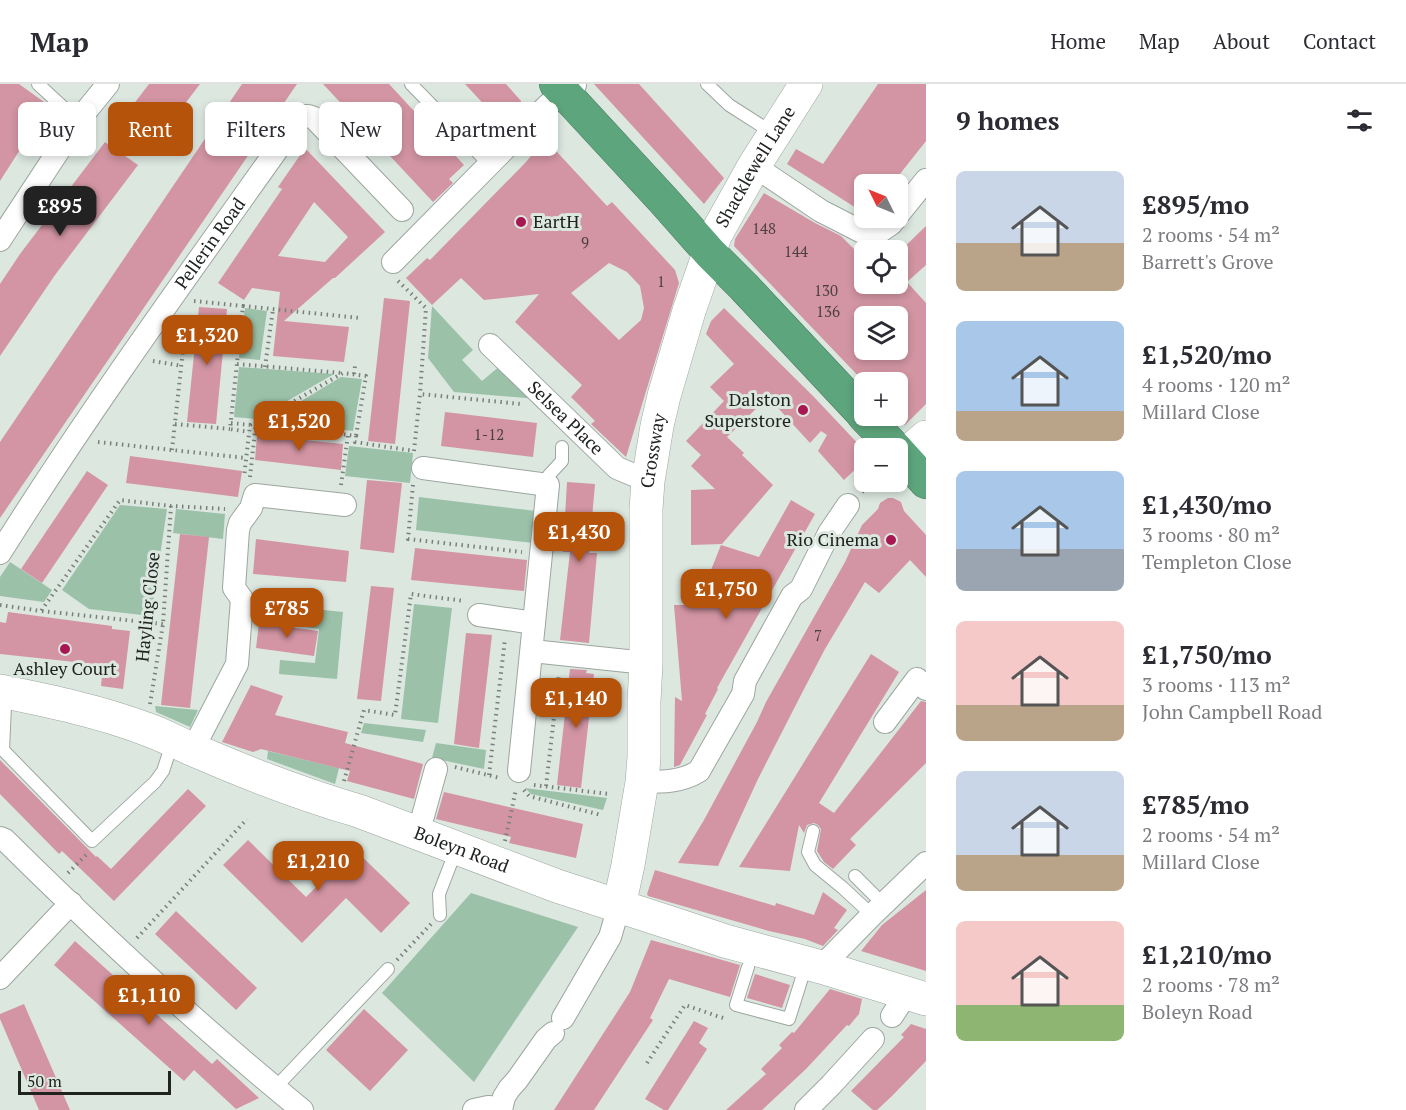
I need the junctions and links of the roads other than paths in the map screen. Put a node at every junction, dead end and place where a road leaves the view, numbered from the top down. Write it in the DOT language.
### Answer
graph roads {
  1 [pos="38,84"];
  2 [pos="108,84"];
  3 [pos="411,84"];
  4 [pos="707,84"];
  5 [pos="806,84"];
  6 [pos="565,87"];
  7 [pos="57,102"];
  8 [pos="93,102"];
  9 [pos="775,134"];
  10 [pos="54,156"];
  11 [pos="489,164"];
  12 [pos="754,166"];
  13 [pos="926,180"];
  14 [pos="908,203"];
  15 [pos="412,220"];
  16 [pos="854,228"];
  17 [pos="854,228"];
  18 [pos="885,228"];
  19 [pos="2,234"];
  20 [pos="710,253"];
  21 [pos="394,269"];
  22 [pos="490,345"];
  23 [pos="854,404"];
  24 [pos="878,426"];
  25 [pos="893,438"];
  26 [pos="562,447"];
  27 [pos="908,453"];
  28 [pos="418,475"];
  29 [pos="648,481"];
  30 [pos="926,482"];
  31 [pos="548,485"];
  32 [pos="343,496"];
  33 [pos="848,505"];
  34 [pos="0,553"];
  35 [pos="473,608"];
  36 [pos="534,623"];
  37 [pos="532,651"];
  38 [pos="646,663"];
  39 [pos="926,689"];
  40 [pos="4,691"];
  41 [pos="885,722"];
  42 [pos="184,745"];
  43 [pos="436,769"];
  44 [pos="519,771"];
  45 [pos="642,782"];
  46 [pos="813,831"];
  47 [pos="417,833"];
  48 [pos="0,838"];
  49 [pos="456,849"];
  50 [pos="926,863"];
  51 [pos="855,876"];
  52 [pos="62,896"];
  53 [pos="619,906"];
  54 [pos="877,910"];
  55 [pos="440,915"];
  56 [pos="814,965"];
  57 [pos="748,968"];
  58 [pos="388,969"];
  59 [pos="0,978"];
  60 [pos="908,1003"];
  61 [pos="873,1039"];
  62 [pos="275,1088"];
  63 [pos="501,1109"];
  64 [pos="302,1110"];
  65 [pos="474,1110"];
  66 [pos="807,1110"];
  1 -- 7 [label="lane"];
  2 -- 8 [label="street"];
  3 -- 11 [label="lane"];
  4 -- 9 [label="lane"];
  5 -- 9 [label="street, Shacklewell Lane"];
  6 -- 11 [label="street"];
  6 -- 20 [label="highway"];
  9 -- 12 [label="street, Shacklewell Lane"];
  10 -- 19 [label="street"];
  11 -- 15 [label="street"];
  12 -- 17 [label="street"];
  12 -- 20 [label="street, Shacklewell Lane"];
  13 -- 14 [label="street"];
  15 -- 21 [label="street"];
  15 -- 34 [label="street, Pellerin Road"];
  16 -- 18 [label="street"];
  20 -- 23 [label="highway"];
  20 -- 29 [label="street, Crossway"];
  22 -- 29 [label="street, Selsea Place"];
  24 -- 25 [label="highway"];
  26 -- 31 [label="lane"];
  27 -- 30 [label="highway"];
  28 -- 31 [label="street"];
  29 -- 38 [label="street, Crossway"];
  31 -- 36 [label="street"];
  32 -- 42 [label="street"];
  33 -- 45 [label="street"];
  35 -- 36 [label="street"];
  36 -- 37 [label="street"];
  37 -- 38 [label="street"];
  37 -- 44 [label="street"];
  38 -- 45 [label="street, Crossway"];
  39 -- 41 [label="street"];
  40 -- 42 [label="street, Boleyn Road"];
  40 -- 42 [label="lane"];
  42 -- 47 [label="street, Boleyn Road"];
  43 -- 47 [label="street"];
  45 -- 53 [label="street, Crossway"];
  46 -- 54 [label="lane"];
  47 -- 49 [label="street, Boleyn Road"];
  48 -- 52 [label="street"];
  49 -- 53 [label="street, Boleyn Road"];
  49 -- 55 [label="lane"];
  50 -- 54 [label="street"];
  51 -- 54 [label="lane"];
  52 -- 59 [label="street"];
  52 -- 62 [label="street"];
  53 -- 56 [label="street, Boleyn Road"];
  53 -- 63 [label="street"];
  54 -- 56 [label="street"];
  56 -- 57 [label="lane"];
  56 -- 60 [label="street, Boleyn Road"];
  58 -- 62 [label="lane"];
  61 -- 66 [label="street"];
  62 -- 64 [label="street"];
  63 -- 65 [label="street"];
}
